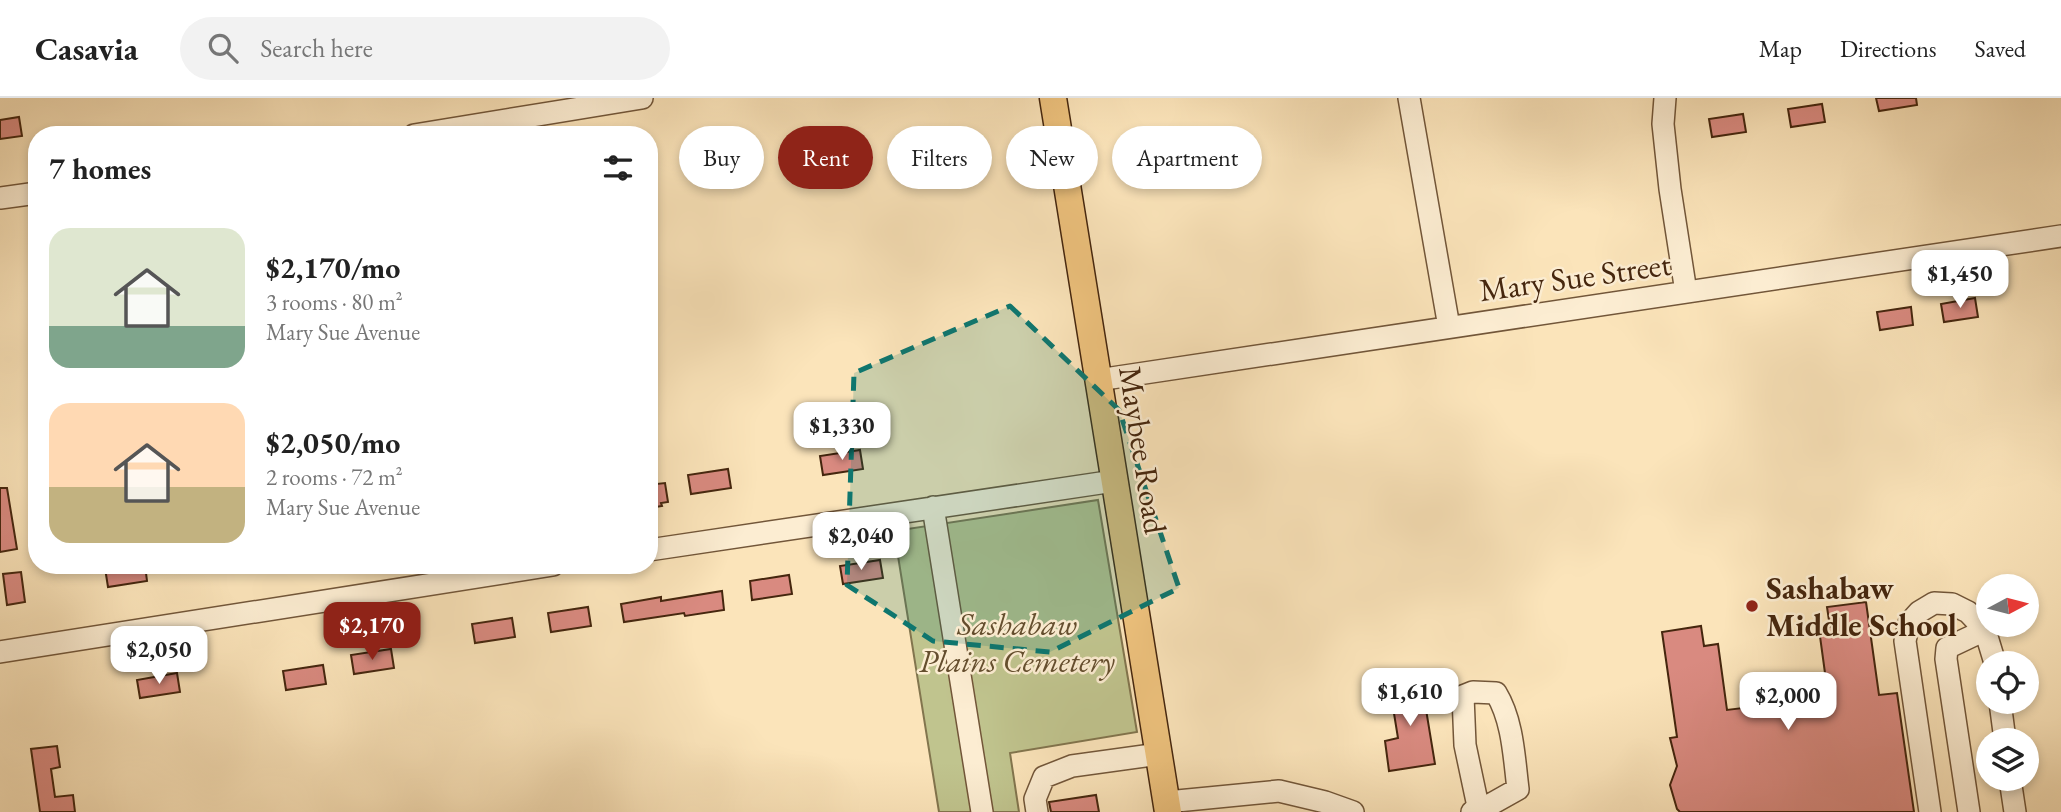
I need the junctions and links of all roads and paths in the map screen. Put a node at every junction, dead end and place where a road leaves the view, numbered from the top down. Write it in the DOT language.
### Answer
graph roads {
  1 [pos="642,98"];
  2 [pos="1053,98"];
  3 [pos="1409,98"];
  4 [pos="1665,98"];
  5 [pos="596,102"];
  6 [pos="540,106"];
  7 [pos="453,126"];
  8 [pos="28,193"];
  9 [pos="0,198"];
  10 [pos="2061,236"];
  11 [pos="1686,292"];
  12 [pos="1449,327"];
  13 [pos="1098,380"];
  14 [pos="1114,481"];
  15 [pos="933,508"];
  16 [pos="658,549"];
  17 [pos="496,574"];
  18 [pos="1976,620"];
  19 [pos="1976,634"];
  20 [pos="0,652"];
  21 [pos="1159,754"];
  22 [pos="2012,791"];
  23 [pos="1167,807"];
  24 [pos="1476,811"];
  25 [pos="982,812"];
  26 [pos="1037,812"];
  27 [pos="1353,812"];
  28 [pos="1930,812"];
  29 [pos="1969,812"];
  30 [pos="2015,812"];
  1 -- 5 [label="street"];
  2 -- 13 [label="main road, Maybee Road"];
  3 -- 12 [label="street"];
  4 -- 11 [label="street"];
  5 -- 6 [label="street"];
  6 -- 7 [label="street"];
  8 -- 9 [label="street"];
  10 -- 11 [label="street, Mary Sue Street"];
  11 -- 12 [label="street, Mary Sue Street"];
  12 -- 13 [label="street, Mary Sue Street"];
  13 -- 14 [label="main road, Maybee Road"];
  14 -- 15 [label="street"];
  14 -- 21 [label="main road, Maybee Road"];
  15 -- 16 [label="street"];
  15 -- 25 [label="street"];
  17 -- 20 [label="street"];
  18 -- 28 [label="street"];
  19 -- 29 [label="street"];
  21 -- 23 [label="main road, Maybee Road"];
  21 -- 26 [label="street"];
  22 -- 30 [label="street"];
  23 -- 27 [label="street"];
  24 -- 24 [label="street"];
}
